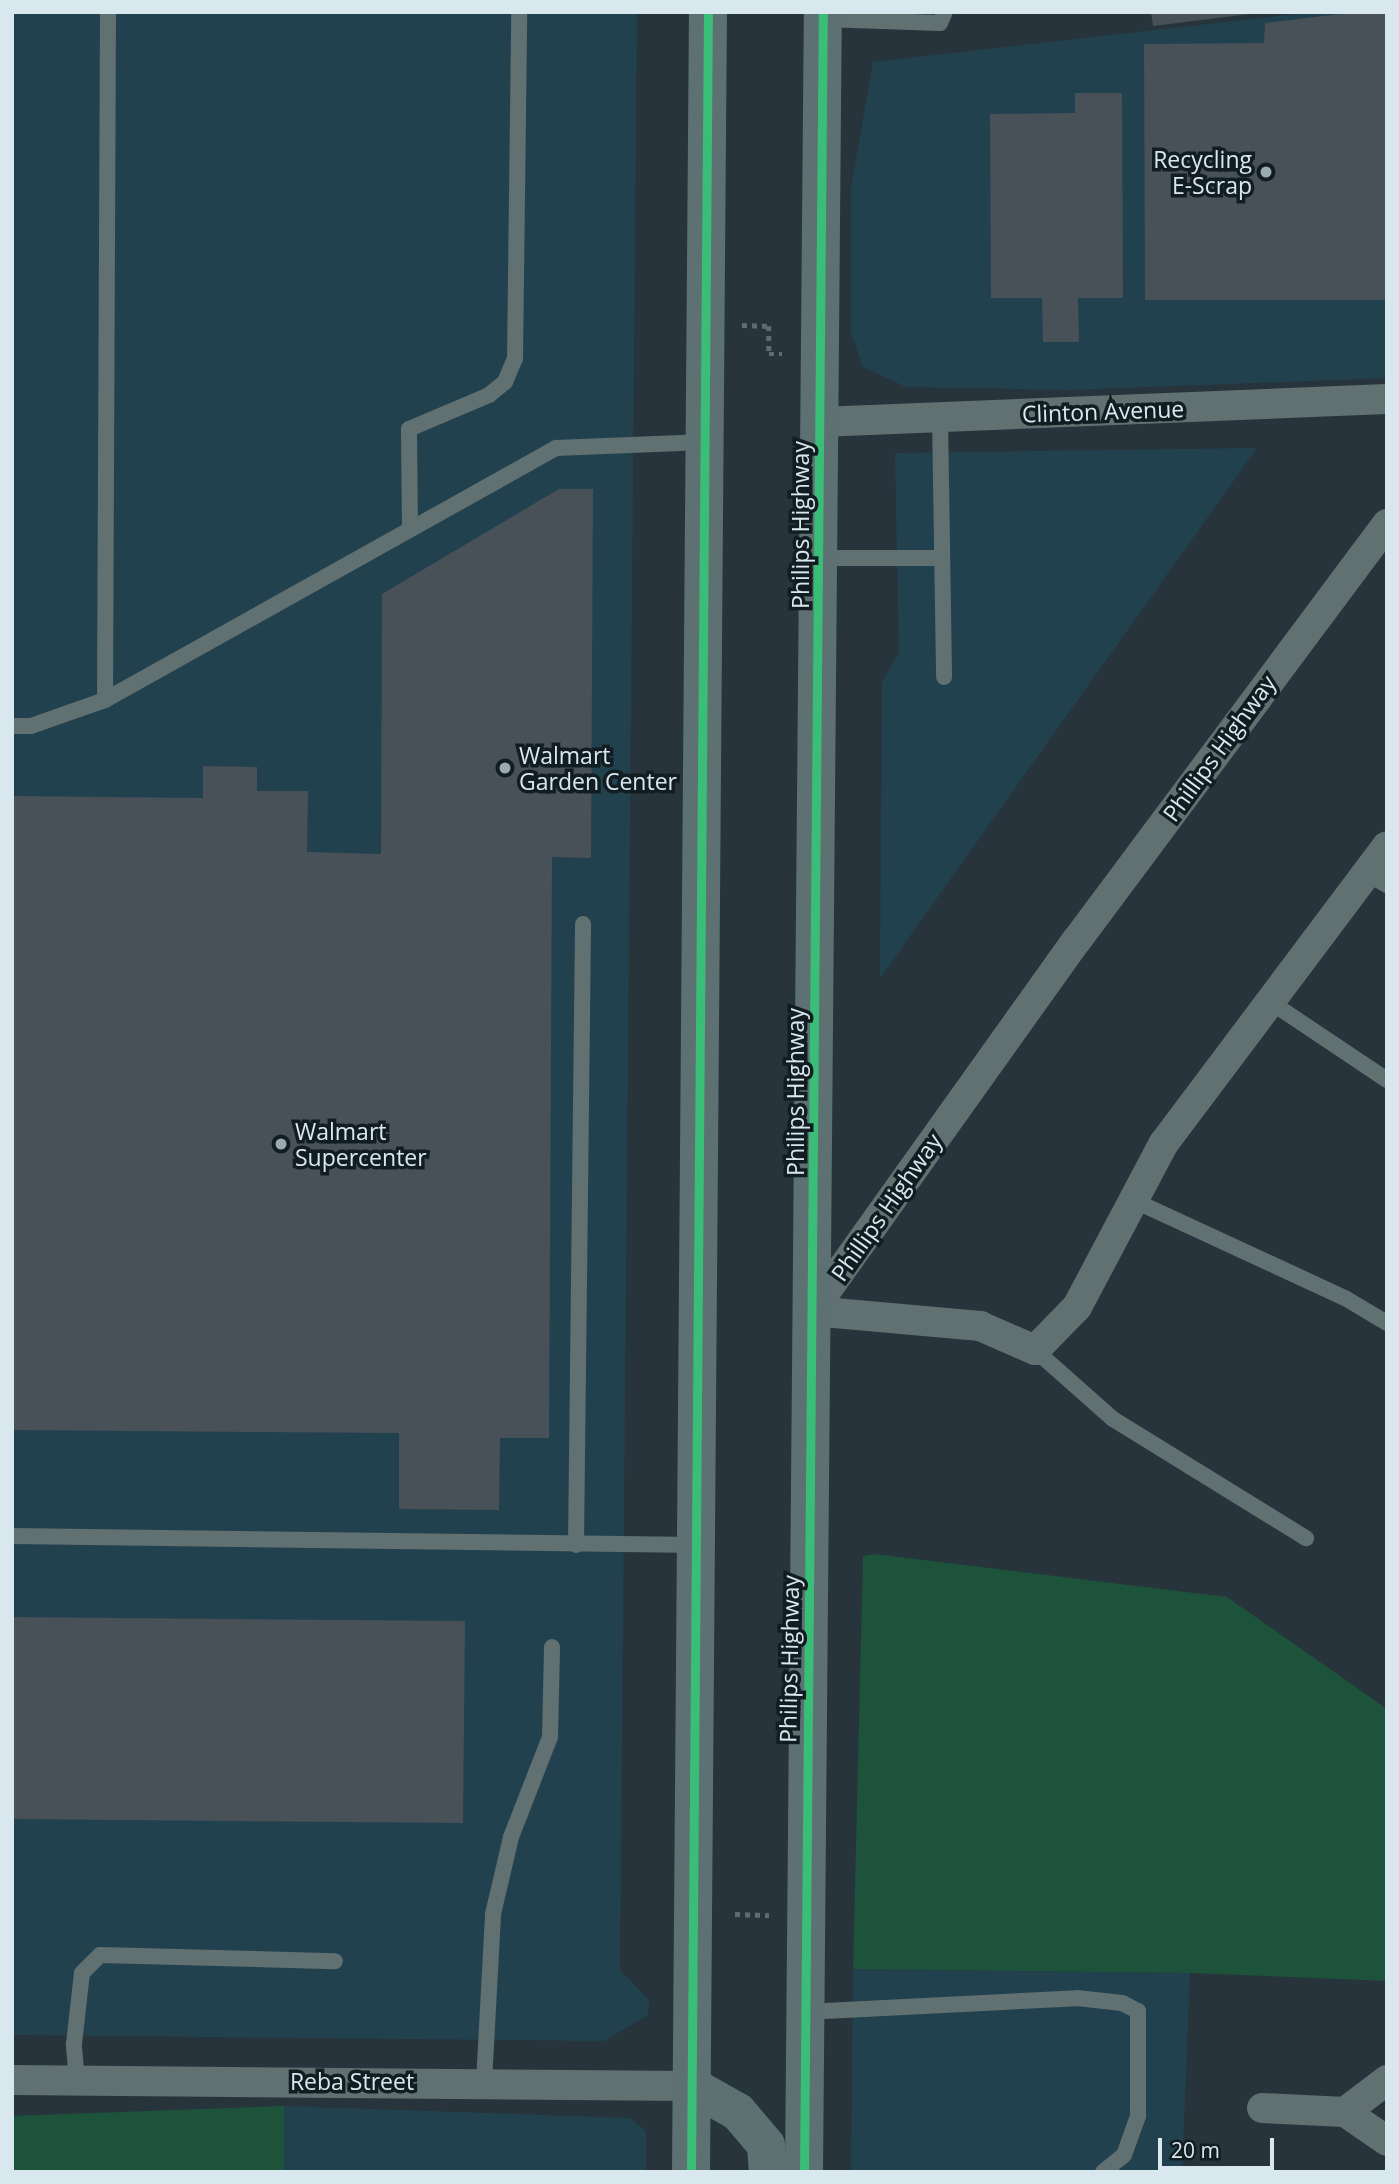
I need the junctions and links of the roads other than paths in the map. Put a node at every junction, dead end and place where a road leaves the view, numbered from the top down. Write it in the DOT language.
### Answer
graph roads {
  1 [pos="108,12"];
  2 [pos="519,12"];
  3 [pos="708,12"];
  4 [pos="945,12"];
  5 [pos="823,16"];
  6 [pos="1387,399"];
  7 [pos="940,417"];
  8 [pos="820,422"];
  9 [pos="705,442"];
  10 [pos="1387,524"];
  11 [pos="410,528"];
  12 [pos="819,558"];
  13 [pos="942,558"];
  14 [pos="944,677"];
  15 [pos="105,700"];
  16 [pos="12,726"];
  17 [pos="1387,846"];
  18 [pos="1377,879"];
  19 [pos="583,924"];
  20 [pos="1272,1003"];
  21 [pos="1387,1080"];
  22 [pos="1135,1201"];
  23 [pos="812,1311"];
  24 [pos="1387,1323"];
  25 [pos="1035,1350"];
  26 [pos="12,1536"];
  27 [pos="1306,1538"];
  28 [pos="576,1545"];
  29 [pos="696,1545"];
  30 [pos="552,1647"];
  31 [pos="335,1961"];
  32 [pos="805,2012"];
  33 [pos="12,2080"];
  34 [pos="1387,2080"];
  35 [pos="77,2081"];
  36 [pos="484,2082"];
  37 [pos="692,2086"];
  38 [pos="1262,2108"];
  39 [pos="1345,2112"];
  40 [pos="1387,2141"];
  41 [pos="691,2172"];
  42 [pos="768,2172"];
  43 [pos="804,2172"];
  44 [pos="1103,2172"];
  1 -- 15 [label="lane"];
  2 -- 11 [label="lane"];
  3 -- 9 [label="main road"];
  4 -- 5 [label="lane"];
  5 -- 8 [label="main road, Philips Highway"];
  6 -- 7 [label="street, Clinton Avenue"];
  7 -- 8 [label="street, Clinton Avenue"];
  7 -- 13 [label="lane"];
  8 -- 12 [label="main road, Philips Highway"];
  9 -- 11 [label="lane"];
  9 -- 29 [label="main road"];
  10 -- 23 [label="street, Phillips Highway"];
  11 -- 15 [label="lane"];
  12 -- 13 [label="lane"];
  12 -- 23 [label="main road, Philips Highway"];
  13 -- 14 [label="lane"];
  15 -- 16 [label="lane"];
  17 -- 18 [label="street"];
  18 -- 20 [label="street"];
  19 -- 28 [label="lane"];
  20 -- 21 [label="lane"];
  20 -- 22 [label="street"];
  22 -- 24 [label="lane"];
  22 -- 25 [label="street"];
  23 -- 25 [label="street, Phillips Highway"];
  23 -- 32 [label="main road, Philips Highway"];
  25 -- 27 [label="lane"];
  26 -- 28 [label="lane"];
  28 -- 29 [label="lane"];
  29 -- 37 [label="main road"];
  30 -- 36 [label="lane"];
  31 -- 35 [label="lane"];
  32 -- 43 [label="main road, Philips Highway"];
  32 -- 44 [label="lane"];
  33 -- 35 [label="street, Reba Street"];
  34 -- 39 [label="street"];
  35 -- 36 [label="street, Reba Street"];
  36 -- 37 [label="street, Reba Street"];
  37 -- 41 [label="main road"];
  37 -- 42 [label="main road"];
  38 -- 39 [label="street"];
  39 -- 40 [label="street"];
}
